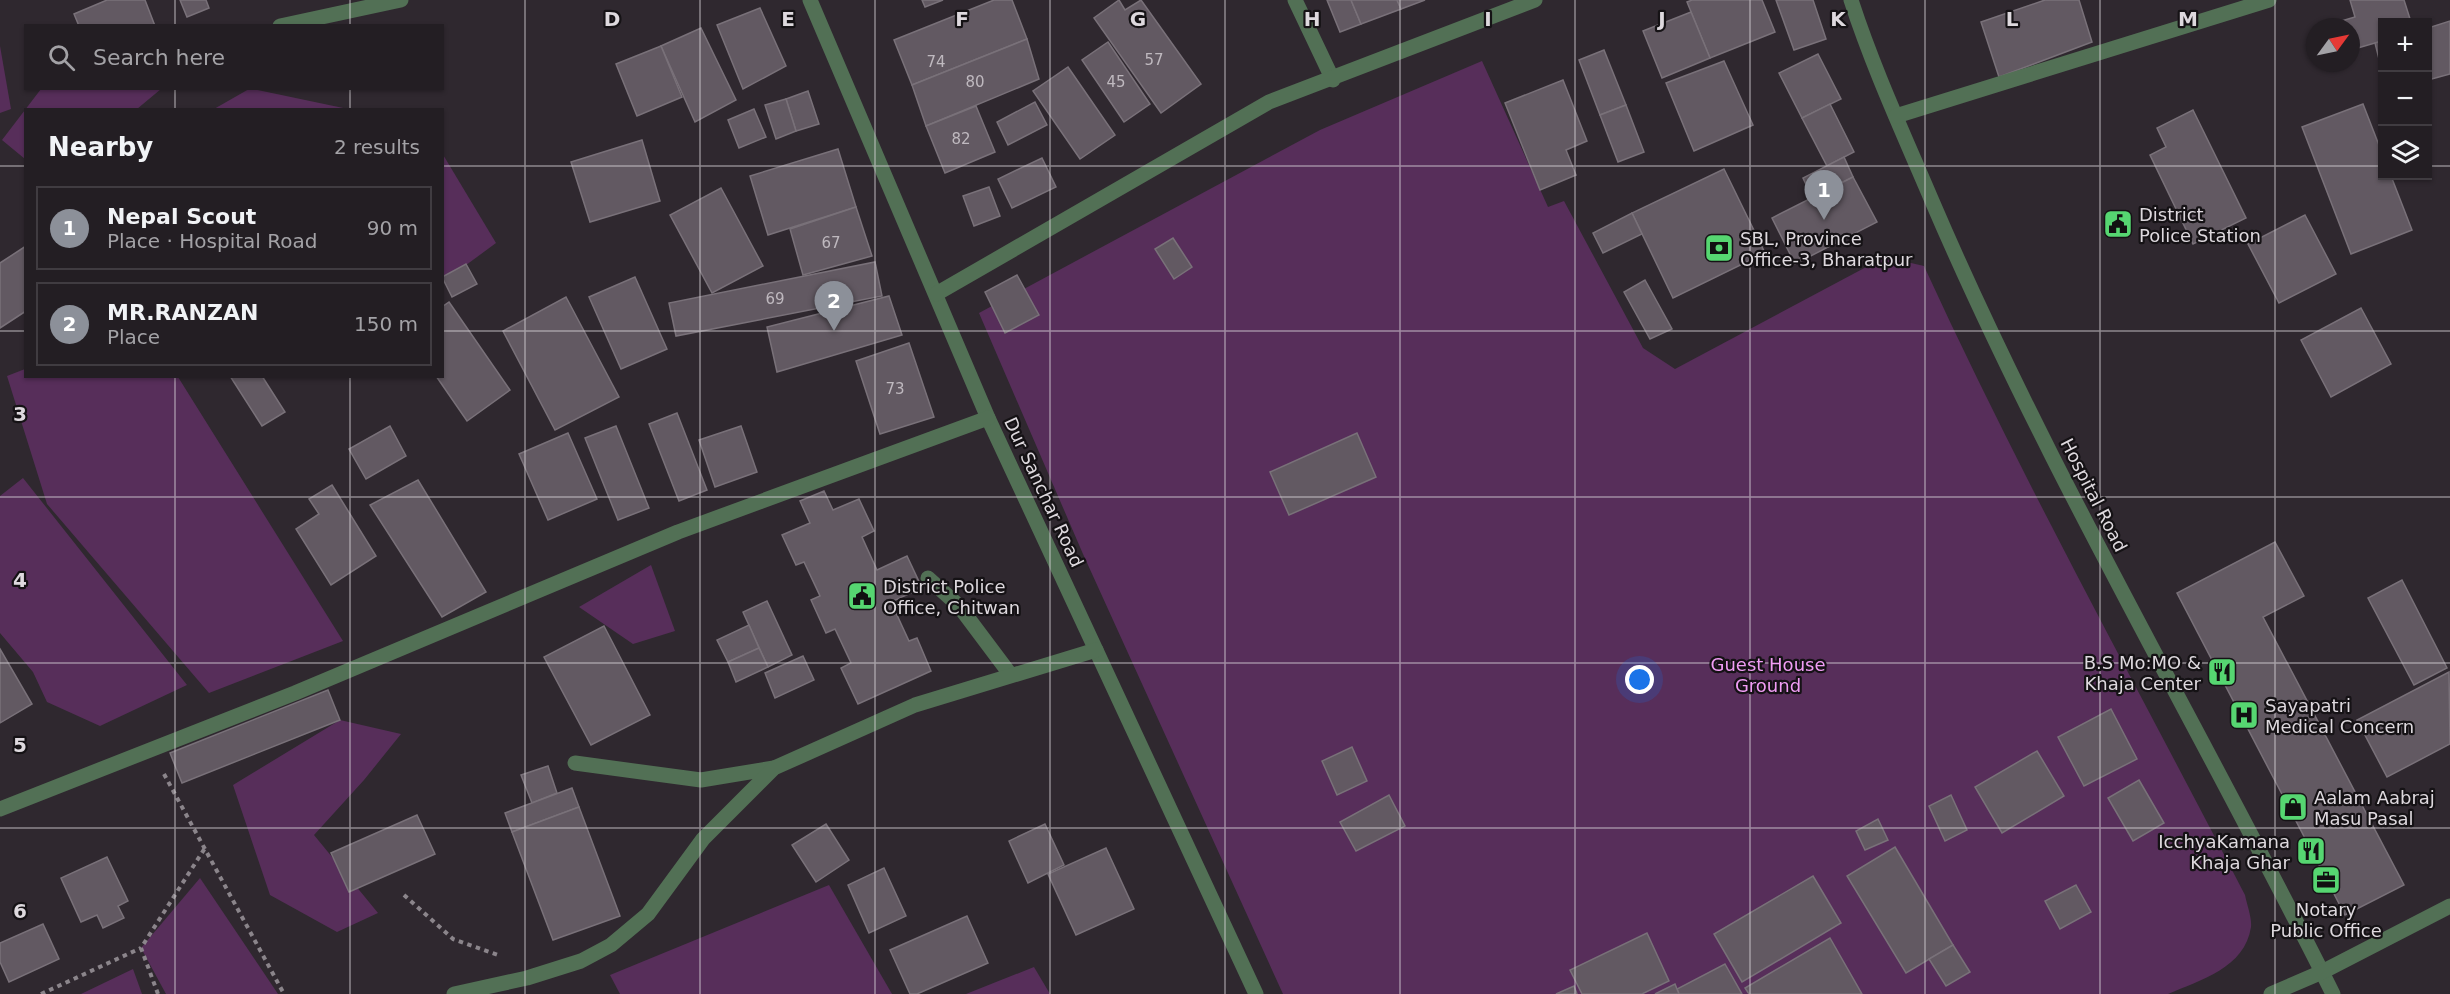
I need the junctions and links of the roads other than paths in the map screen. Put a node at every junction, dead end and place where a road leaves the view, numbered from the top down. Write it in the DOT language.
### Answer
graph roads {
  1 [pos="401,0"];
  2 [pos="810,0"];
  3 [pos="1295,0"];
  4 [pos="1535,0"];
  5 [pos="1851,0"];
  6 [pos="2269,0"];
  7 [pos="289,24"];
  8 [pos="1333,80"];
  9 [pos="1896,116"];
  10 [pos="936,294"];
  11 [pos="988,418"];
  12 [pos="928,578"];
  13 [pos="1096,650"];
  14 [pos="1010,674"];
  15 [pos="575,763"];
  16 [pos="774,768"];
  17 [pos="0,809"];
  18 [pos="2450,906"];
  19 [pos="2322,972"];
  20 [pos="454,994"];
  21 [pos="1256,994"];
  22 [pos="2271,994"];
  23 [pos="2333,994"];
  1 -- 7 [label="street"];
  2 -- 10 [label="street, Dur Sanchar Road"];
  3 -- 8 [label="street"];
  4 -- 8 [label="street"];
  5 -- 9 [label="street, Hospital Road"];
  6 -- 9 [label="street"];
  8 -- 10 [label="street"];
  9 -- 19 [label="street, Hospital Road"];
  10 -- 11 [label="street, Dur Sanchar Road"];
  11 -- 13 [label="street, Dur Sanchar Road"];
  11 -- 17 [label="street"];
  12 -- 14 [label="street"];
  13 -- 14 [label="street"];
  13 -- 21 [label="street, Dur Sanchar Road"];
  14 -- 16 [label="street"];
  15 -- 16 [label="street"];
  16 -- 20 [label="street"];
  18 -- 19 [label="street"];
  19 -- 22 [label="street"];
  19 -- 23 [label="street, Hospital Road"];
}
